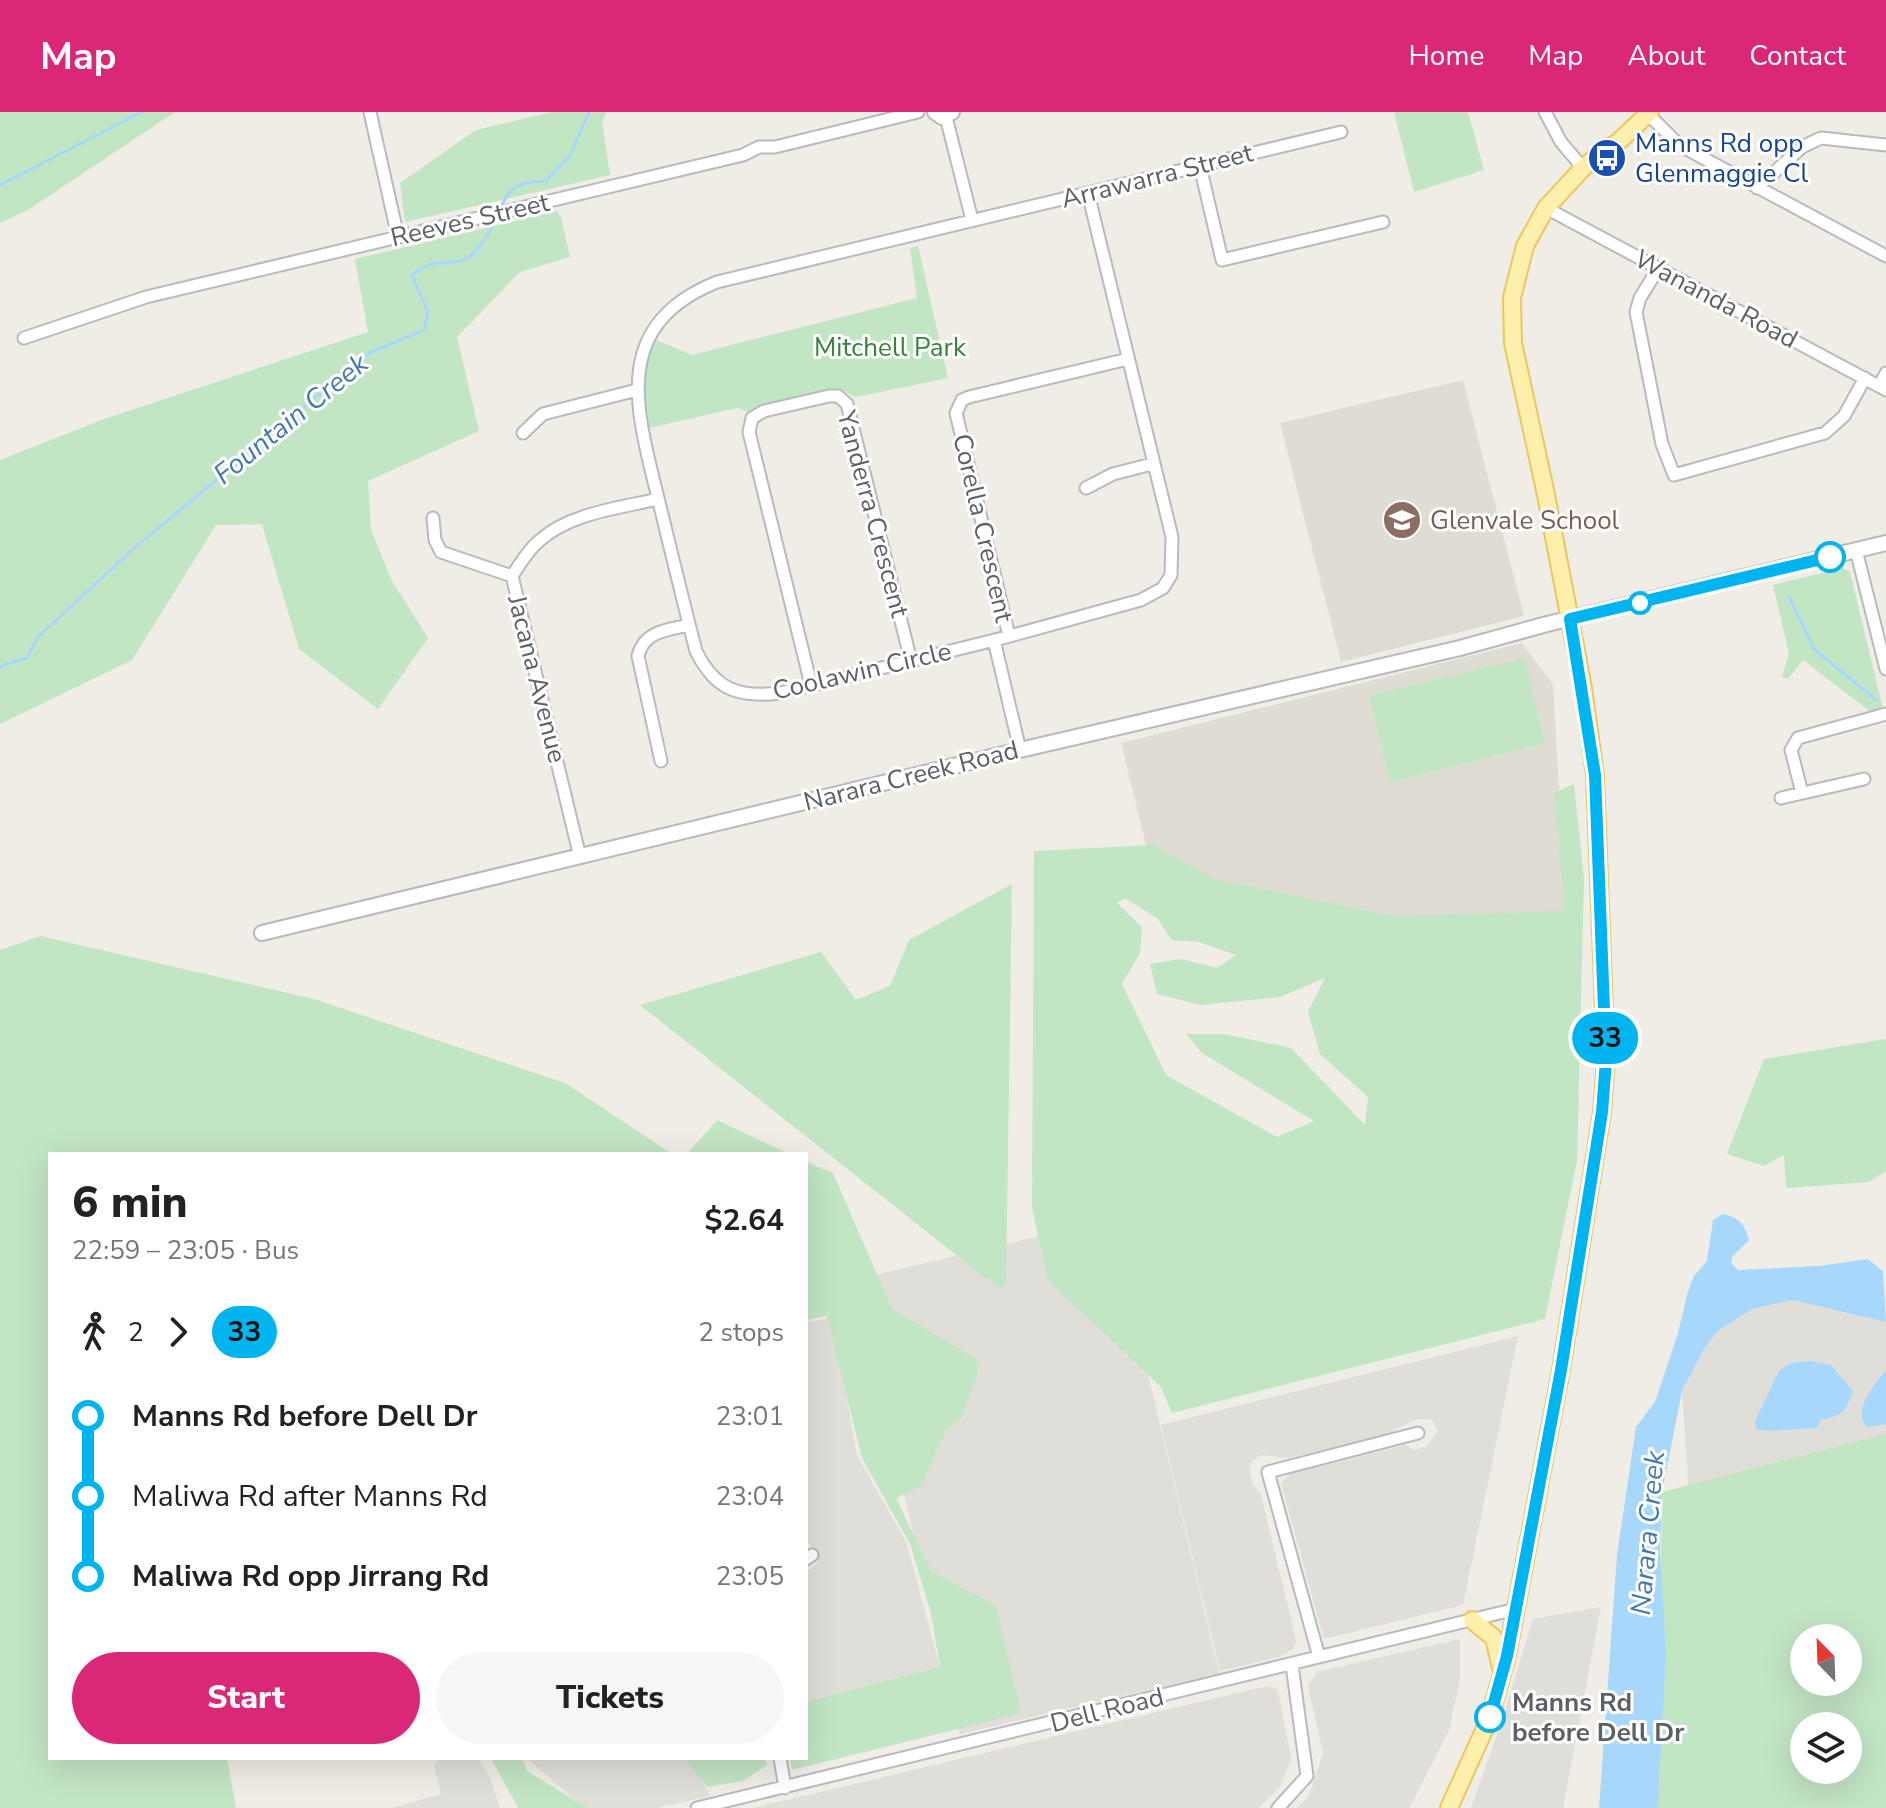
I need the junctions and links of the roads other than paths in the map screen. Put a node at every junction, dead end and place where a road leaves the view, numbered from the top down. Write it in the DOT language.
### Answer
graph roads {
  1 [pos="370,112"];
  2 [pos="918,112"];
  3 [pos="1545,112"];
  4 [pos="1645,113"];
  5 [pos="944,114"];
  6 [pos="1341,132"];
  7 [pos="1886,145"];
  8 [pos="1200,166"];
  9 [pos="1583,168"];
  10 [pos="1757,188"];
  11 [pos="1088,193"];
  12 [pos="1546,208"];
  13 [pos="972,220"];
  14 [pos="1383,222"];
  15 [pos="398,237"];
  16 [pos="1886,256"];
  17 [pos="1658,269"];
  18 [pos="24,338"];
  19 [pos="1128,359"];
  20 [pos="1886,373"];
  21 [pos="1865,378"];
  22 [pos="1883,388"];
  23 [pos="637,390"];
  24 [pos="523,433"];
  25 [pos="1152,464"];
  26 [pos="1086,488"];
  27 [pos="658,499"];
  28 [pos="433,518"];
  29 [pos="1886,543"];
  30 [pos="1856,550"];
  31 [pos="512,576"];
  32 [pos="1565,620"];
  33 [pos="689,625"];
  34 [pos="1009,636"];
  35 [pos="994,640"];
  36 [pos="911,661"];
  37 [pos="1886,669"];
  38 [pos="811,685"];
  39 [pos="1886,714"];
  40 [pos="1020,750"];
  41 [pos="661,761"];
  42 [pos="1864,779"];
  43 [pos="1802,793"];
  44 [pos="1781,798"];
  45 [pos="580,857"];
  46 [pos="262,933"];
  47 [pos="1418,1433"];
  48 [pos="1516,1609"];
  49 [pos="1472,1620"];
  50 [pos="1319,1657"];
  51 [pos="1292,1665"];
  52 [pos="1502,1674"];
  53 [pos="780,1760"];
  54 [pos="785,1788"];
  55 [pos="697,1808"];
  56 [pos="1278,1808"];
  57 [pos="1449,1808"];
  1 -- 15 [label="street"];
  2 -- 15 [label="street, Reeves Street"];
  3 -- 9 [label="street"];
  4 -- 9 [label="main road"];
  4 -- 10 [label="street"];
  5 -- 13 [label="street"];
  6 -- 8 [label="street, Arrawarra Street"];
  7 -- 10 [label="street"];
  8 -- 11 [label="street, Arrawarra Street"];
  8 -- 14 [label="street"];
  9 -- 12 [label="main road"];
  10 -- 16 [label="street"];
  11 -- 13 [label="street, Arrawarra Street"];
  11 -- 19 [label="street, Coolawin Circle"];
  12 -- 17 [label="street, Wananda Road"];
  12 -- 32 [label="main road"];
  13 -- 23 [label="street, Coolawin Circle"];
  15 -- 18 [label="street, Reeves Street"];
  17 -- 21 [label="street, Wananda Road"];
  17 -- 21 [label="street"];
  19 -- 25 [label="street, Coolawin Circle"];
  19 -- 34 [label="street, Corella Crescent"];
  20 -- 22 [label="street"];
  21 -- 22 [label="street, Wananda Road"];
  23 -- 24 [label="street"];
  23 -- 27 [label="street, Coolawin Circle"];
  25 -- 26 [label="street"];
  25 -- 34 [label="street, Coolawin Circle"];
  27 -- 31 [label="street, Jacana Avenue"];
  27 -- 33 [label="street, Coolawin Circle"];
  28 -- 31 [label="street"];
  29 -- 30 [label="street, Narara Creek Road"];
  30 -- 32 [label="street, Narara Creek Road"];
  30 -- 37 [label="street"];
  31 -- 45 [label="street, Jacana Avenue"];
  32 -- 40 [label="street, Narara Creek Road"];
  32 -- 48 [label="main road"];
  33 -- 38 [label="street, Coolawin Circle"];
  33 -- 41 [label="street"];
  34 -- 35 [label="street, Coolawin Circle"];
  35 -- 36 [label="street, Coolawin Circle"];
  35 -- 40 [label="street"];
  36 -- 38 [label="street, Coolawin Circle"];
  36 -- 38 [label="street, Yanderra Crescent"];
  39 -- 43 [label="street"];
  40 -- 45 [label="street, Narara Creek Road"];
  42 -- 43 [label="street"];
  43 -- 44 [label="street"];
  45 -- 46 [label="street, Narara Creek Road"];
  47 -- 50 [label="street"];
  48 -- 49 [label="street, Dell Road"];
  48 -- 52 [label="main road"];
  49 -- 50 [label="street, Dell Road"];
  49 -- 52 [label="main road"];
  50 -- 51 [label="street, Dell Road"];
  51 -- 54 [label="street, Dell Road"];
  51 -- 56 [label="street"];
  52 -- 57 [label="main road"];
  53 -- 54 [label="street"];
  54 -- 55 [label="street, Dell Road"];
}
